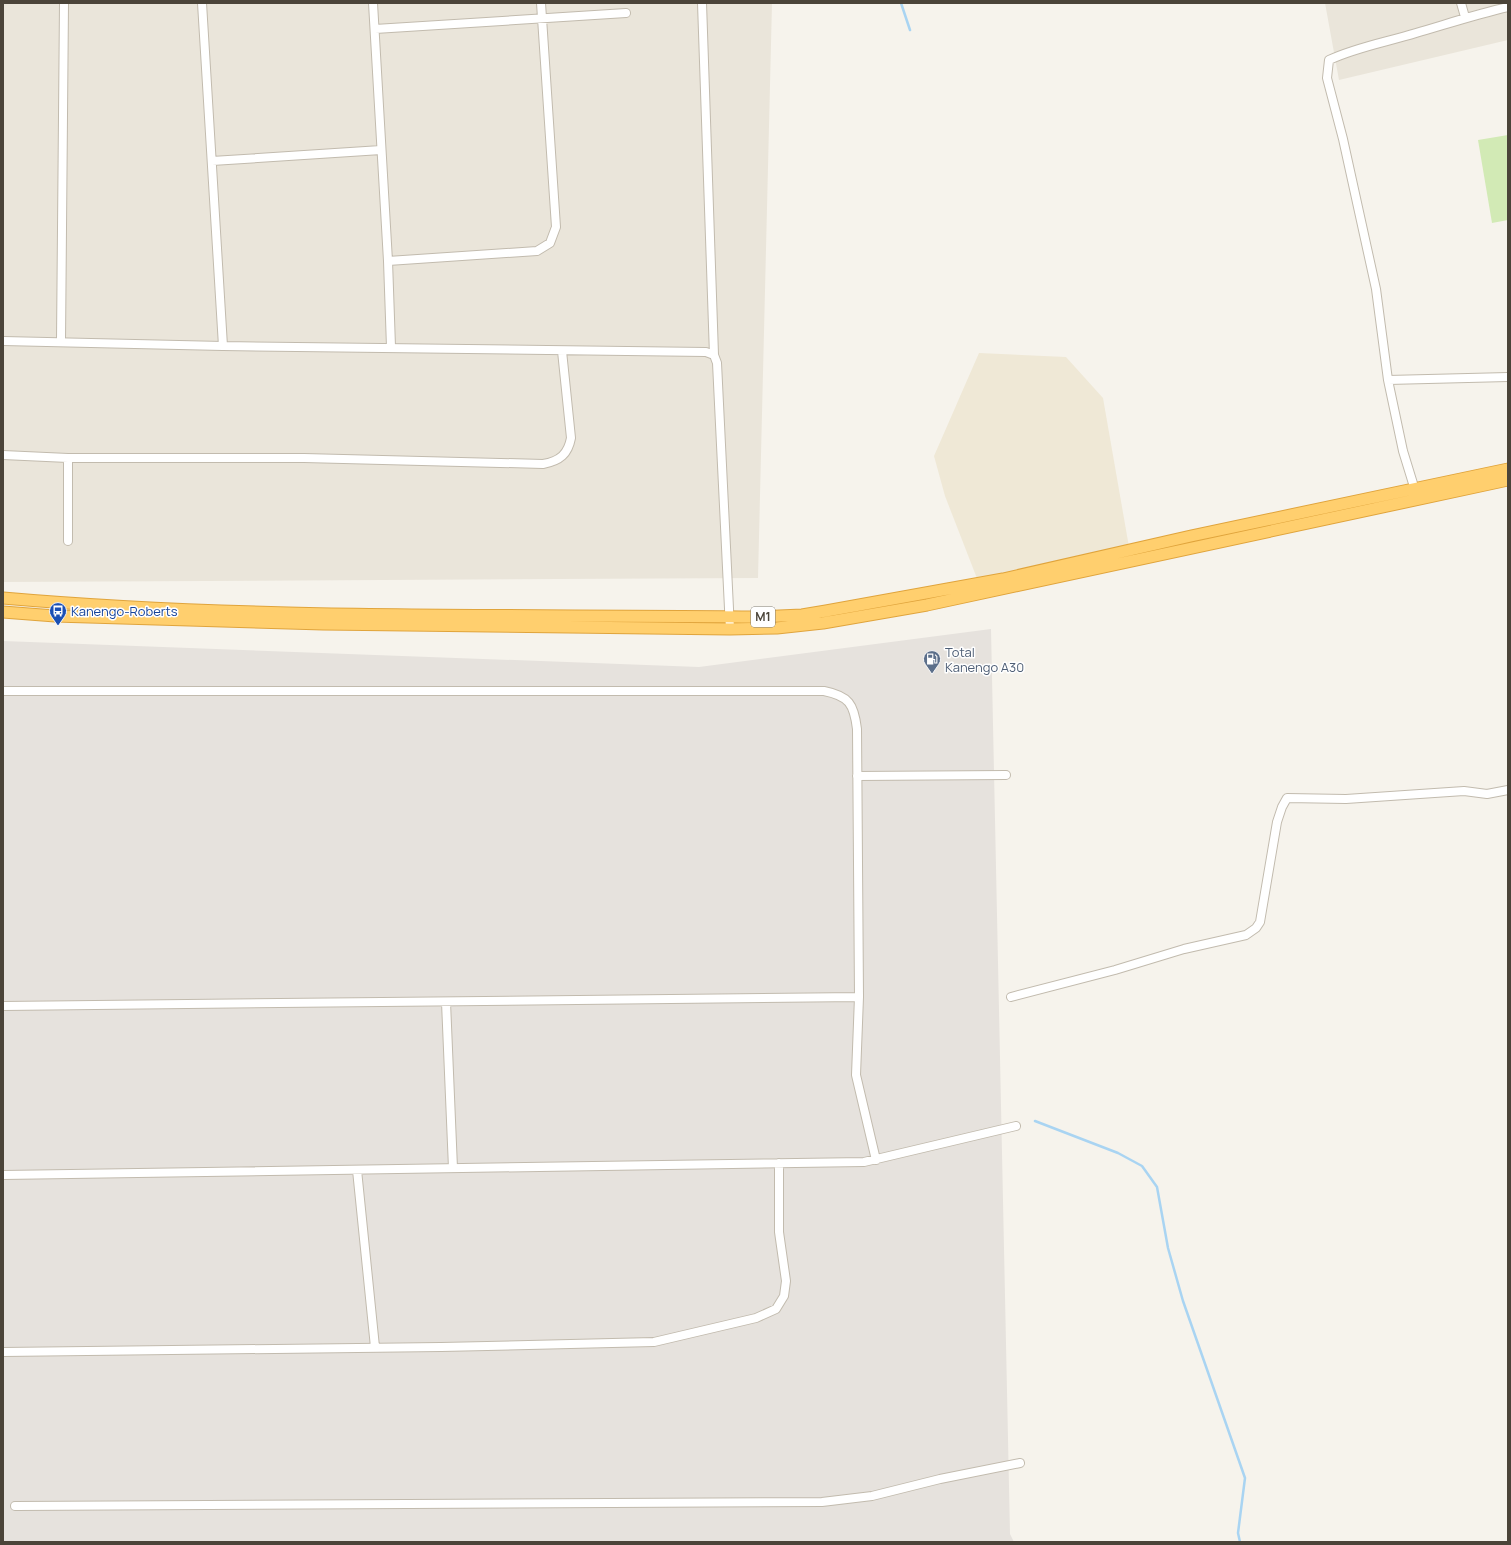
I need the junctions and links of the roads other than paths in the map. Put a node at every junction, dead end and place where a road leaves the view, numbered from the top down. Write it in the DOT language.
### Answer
graph roads {
  1 [pos="64,3"];
  2 [pos="202,3"];
  3 [pos="373,3"];
  4 [pos="541,3"];
  5 [pos="702,3"];
  6 [pos="1461,3"];
  7 [pos="1508,7"];
  8 [pos="626,13"];
  9 [pos="1464,17"];
  10 [pos="542,18"];
  11 [pos="375,29"];
  12 [pos="382,150"];
  13 [pos="212,161"];
  14 [pos="388,260"];
  15 [pos="3,341"];
  16 [pos="62,341"];
  17 [pos="223,346"];
  18 [pos="391,347"];
  19 [pos="562,350"];
  20 [pos="714,355"];
  21 [pos="1508,378"];
  22 [pos="1388,380"];
  23 [pos="3,455"];
  24 [pos="68,458"];
  25 [pos="1508,469"];
  26 [pos="1508,480"];
  27 [pos="1415,490"];
  28 [pos="68,541"];
  29 [pos="3,598"];
  30 [pos="3,612"];
  31 [pos="730,617"];
  32 [pos="730,629"];
  33 [pos="3,690"];
  34 [pos="1006,775"];
  35 [pos="857,776"];
  36 [pos="1508,790"];
  37 [pos="859,997"];
  38 [pos="1011,997"];
  39 [pos="446,1002"];
  40 [pos="3,1006"];
  41 [pos="1016,1126"];
  42 [pos="876,1160"];
  43 [pos="779,1163"];
  44 [pos="453,1168"];
  45 [pos="357,1170"];
  46 [pos="3,1176"];
  47 [pos="375,1346"];
  48 [pos="3,1352"];
  49 [pos="1020,1463"];
  50 [pos="15,1506"];
  1 -- 16 [label="street"];
  2 -- 13 [label="street"];
  3 -- 11 [label="street"];
  4 -- 10 [label="street"];
  5 -- 20 [label="street"];
  6 -- 9 [label="street"];
  7 -- 9 [label="street"];
  8 -- 10 [label="street"];
  9 -- 22 [label="street"];
  10 -- 11 [label="street"];
  10 -- 14 [label="street"];
  11 -- 12 [label="street"];
  12 -- 13 [label="street"];
  12 -- 14 [label="street"];
  13 -- 17 [label="street"];
  14 -- 18 [label="street"];
  15 -- 16 [label="street"];
  16 -- 17 [label="street"];
  17 -- 18 [label="street"];
  18 -- 19 [label="street"];
  19 -- 20 [label="street"];
  19 -- 24 [label="street"];
  20 -- 31 [label="street"];
  21 -- 22 [label="street"];
  22 -- 27 [label="street"];
  23 -- 24 [label="street"];
  24 -- 28 [label="street"];
  25 -- 27 [label="highway, M1"];
  26 -- 32 [label="highway, M1"];
  27 -- 31 [label="highway, M1"];
  29 -- 31 [label="highway, M1"];
  30 -- 32 [label="highway, M1"];
  31 -- 32 [label="street"];
  33 -- 35 [label="street"];
  34 -- 35 [label="street"];
  35 -- 37 [label="street"];
  36 -- 38 [label="street"];
  37 -- 39 [label="street"];
  37 -- 42 [label="street"];
  39 -- 40 [label="street"];
  39 -- 44 [label="street"];
  41 -- 42 [label="street"];
  42 -- 43 [label="street"];
  43 -- 44 [label="street"];
  43 -- 47 [label="street"];
  44 -- 45 [label="street"];
  45 -- 46 [label="street"];
  45 -- 47 [label="street"];
  47 -- 48 [label="street"];
  49 -- 50 [label="street"];
}
